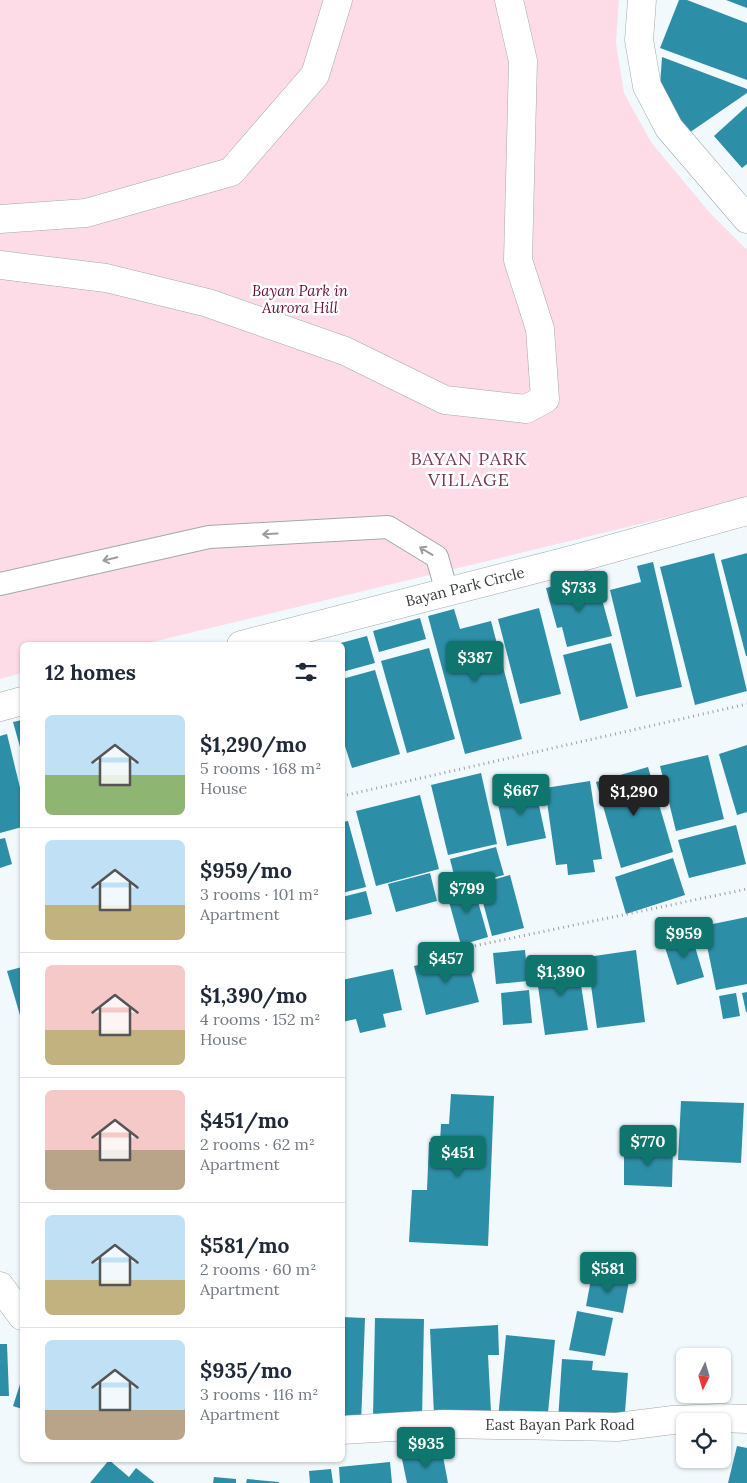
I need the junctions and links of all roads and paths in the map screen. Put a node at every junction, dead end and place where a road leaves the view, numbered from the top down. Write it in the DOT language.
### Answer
graph roads {
  1 [pos="338,0"];
  2 [pos="509,0"];
  3 [pos="642,0"];
  4 [pos="0,219"];
  5 [pos="747,219"];
  6 [pos="0,266"];
  7 [pos="747,511"];
  8 [pos="0,584"];
  9 [pos="447,592"];
  10 [pos="253,642"];
  11 [pos="20,702"];
  12 [pos="747,704"];
  13 [pos="0,707"];
  14 [pos="345,795"];
  15 [pos="747,889"];
  16 [pos="426,956"];
  17 [pos="0,1286"];
  18 [pos="20,1313"];
  19 [pos="747,1419"];
  20 [pos="345,1430"];
  1 -- 4 [label="street"];
  2 -- 6 [label="street"];
  3 -- 5 [label="street"];
  7 -- 9 [label="street, Bayan Park Circle"];
  9 -- 8 [label="lane, one-way"];
  9 -- 10 [label="street, Bayan Park Circle"];
  11 -- 13 [label="street"];
  12 -- 14 [label="path"];
  15 -- 16 [label="path"];
  17 -- 18 [label="street"];
  19 -- 20 [label="street, East Bayan Park Road"];
}
